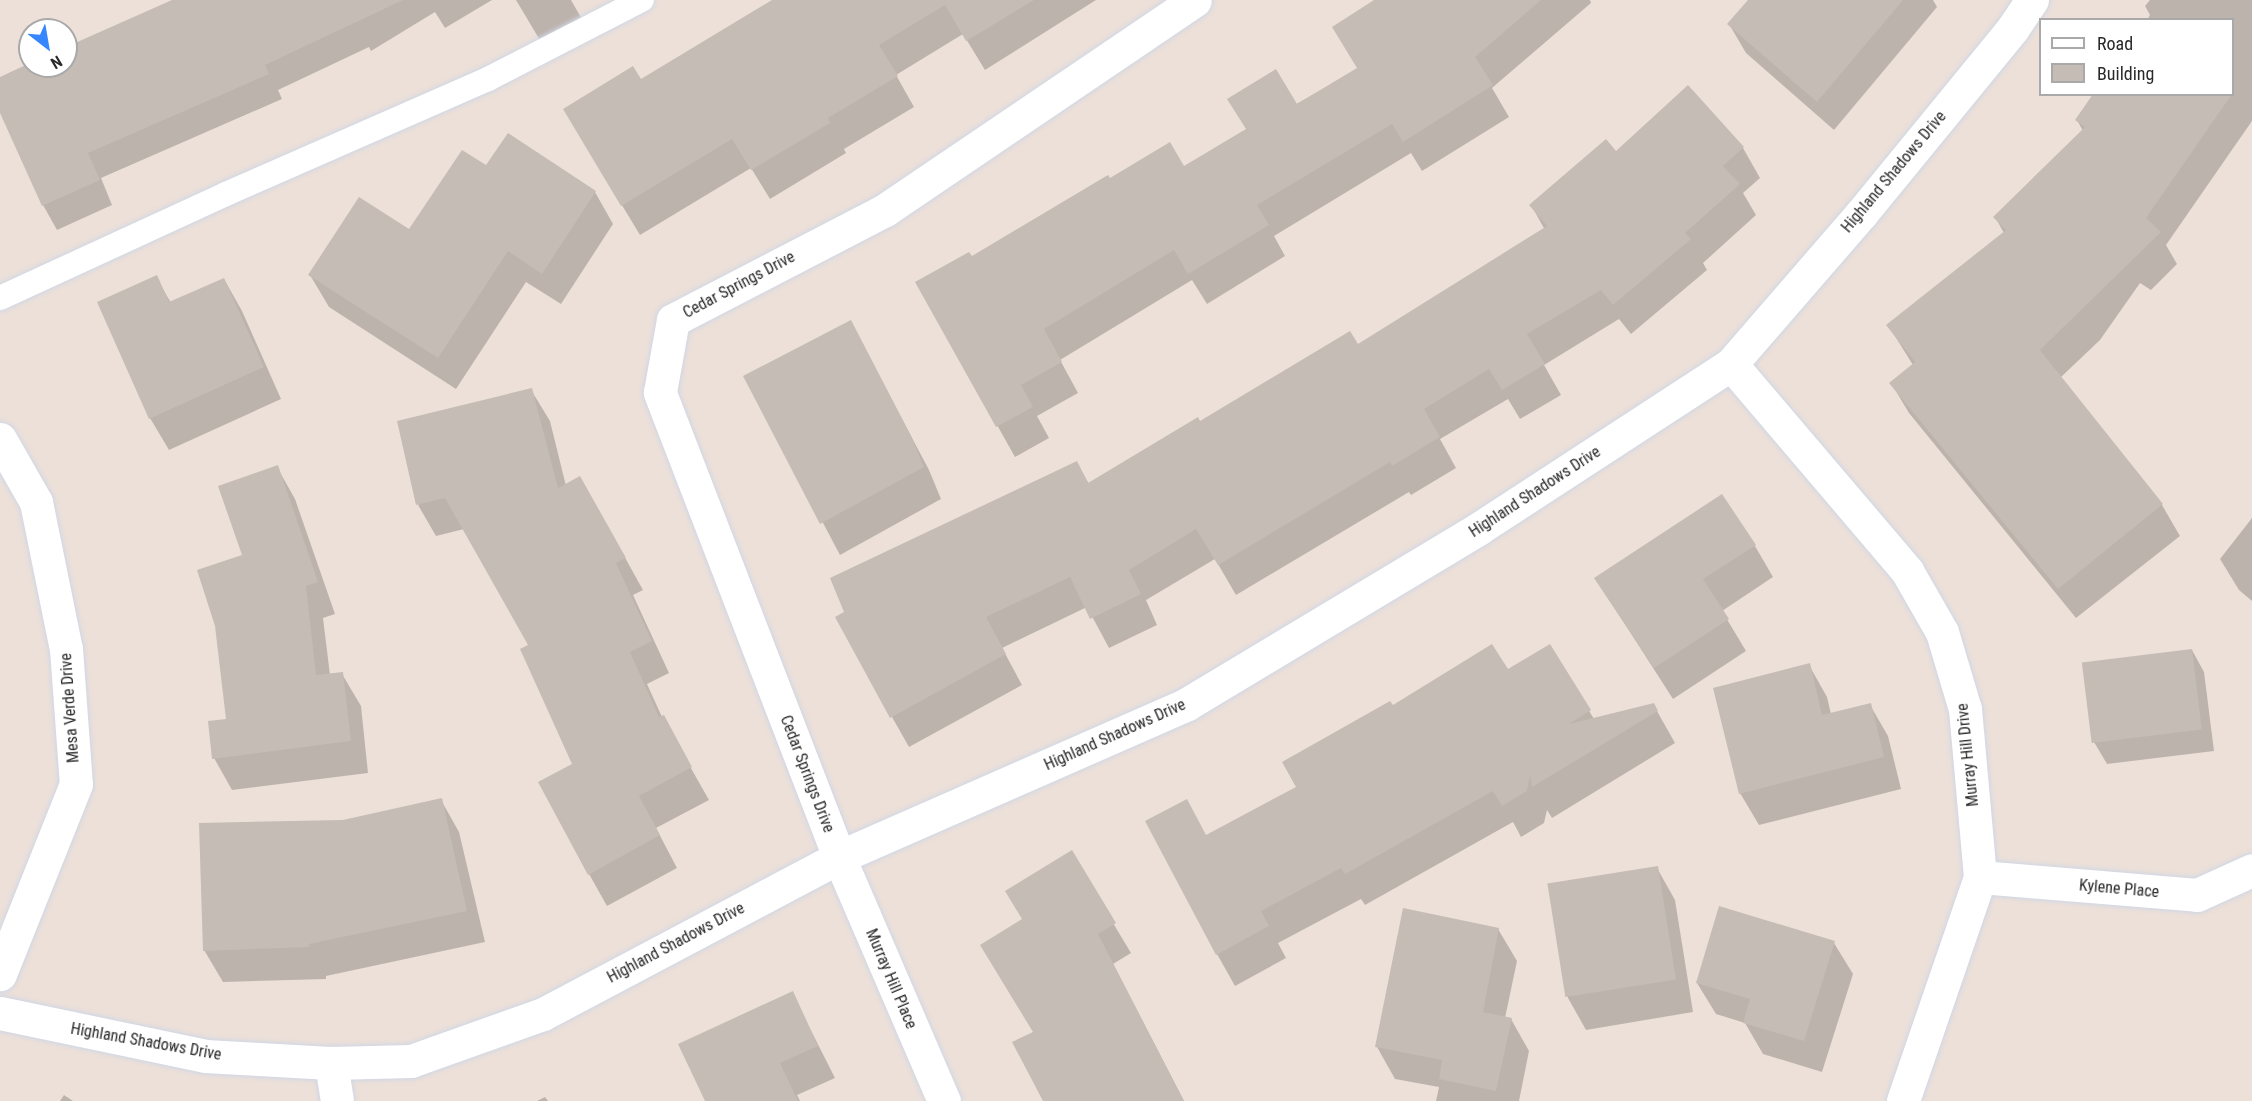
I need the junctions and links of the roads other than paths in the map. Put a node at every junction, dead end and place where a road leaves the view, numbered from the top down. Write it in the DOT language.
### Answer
graph roads {
  1 [pos="642,0"];
  2 [pos="1195,0"];
  3 [pos="2032,0"];
  4 [pos="0,298"];
  5 [pos="1731,364"];
  6 [pos="0,439"];
  7 [pos="839,857"];
  8 [pos="2252,870"];
  9 [pos="1980,878"];
  10 [pos="0,974"];
  11 [pos="0,1013"];
  12 [pos="331,1063"];
  13 [pos="337,1101"];
  14 [pos="944,1101"];
  15 [pos="1903,1101"];
  1 -- 4 [label="lane"];
  2 -- 7 [label="street, Cedar Springs Drive"];
  3 -- 5 [label="street, Highland Shadows Drive"];
  5 -- 7 [label="street, Highland Shadows Drive"];
  5 -- 9 [label="street, Murray Hill Drive"];
  6 -- 10 [label="street, Mesa Verde Drive"];
  7 -- 12 [label="street, Highland Shadows Drive"];
  7 -- 14 [label="street, Murray Hill Place"];
  8 -- 9 [label="street, Kylene Place"];
  9 -- 15 [label="street, Murray Hill Drive"];
  11 -- 12 [label="street, Highland Shadows Drive"];
  12 -- 13 [label="street"];
}
